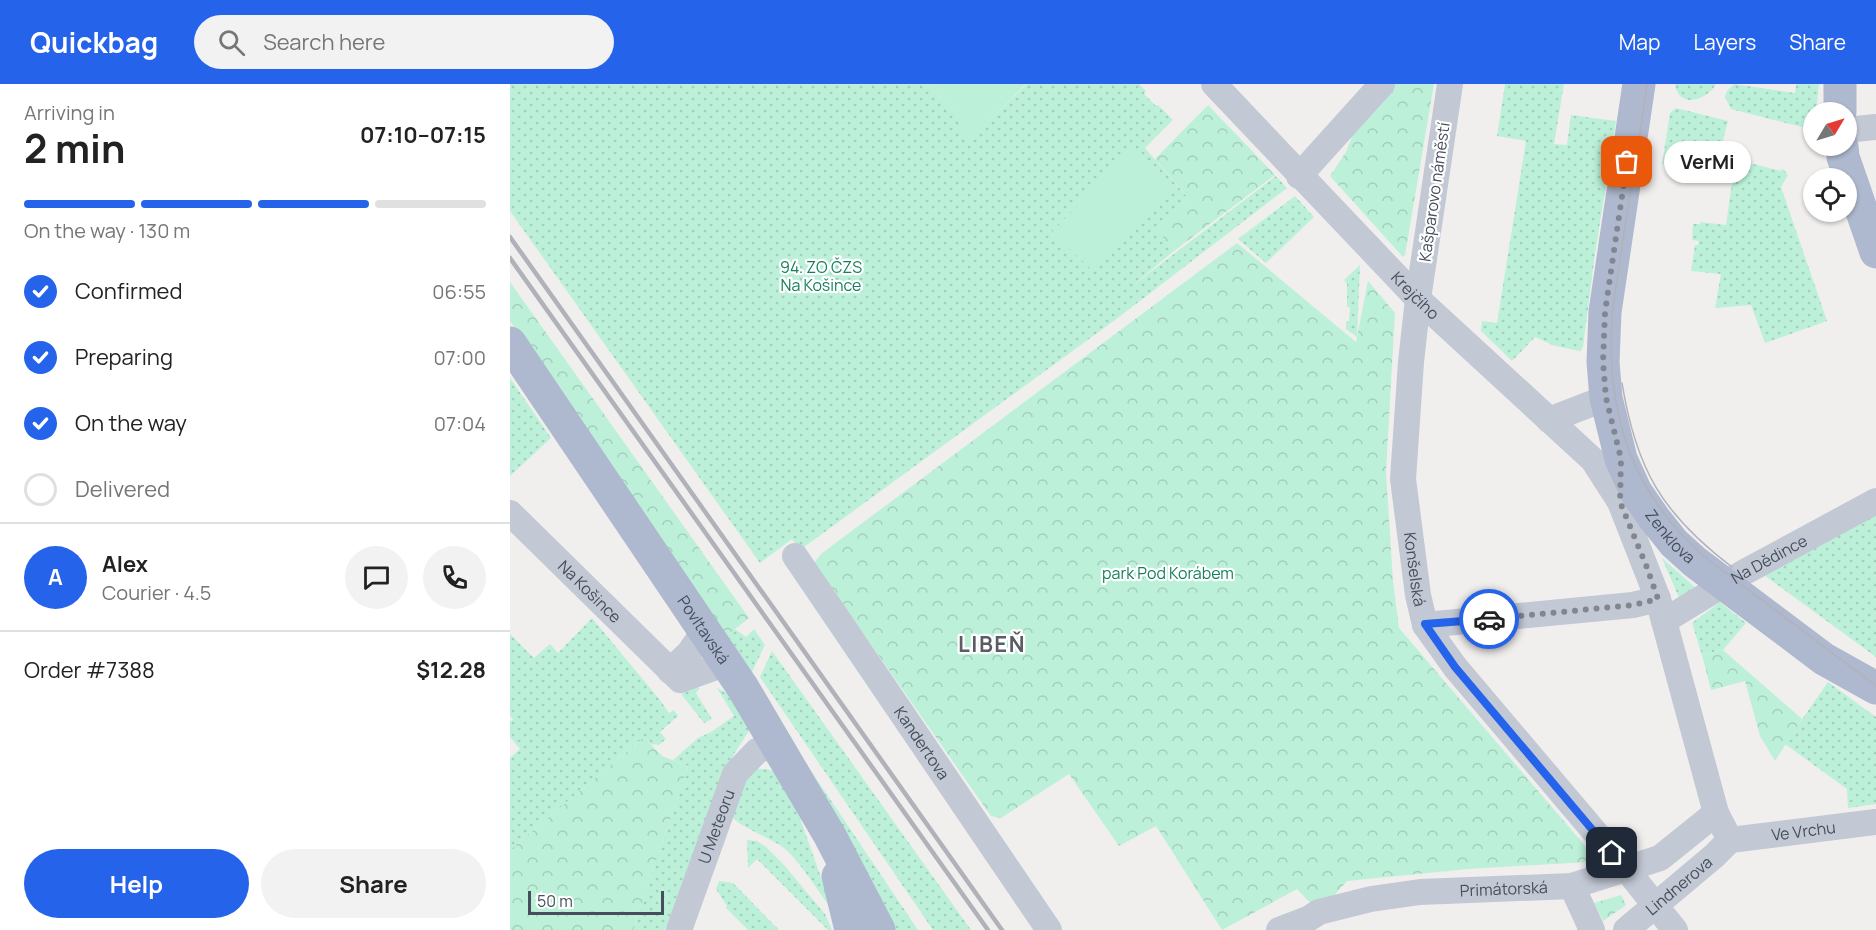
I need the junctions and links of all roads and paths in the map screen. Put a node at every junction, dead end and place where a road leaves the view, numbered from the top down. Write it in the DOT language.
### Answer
graph roads {
  1 [pos="1214,84"];
  2 [pos="1382,84"];
  3 [pos="1450,84"];
  4 [pos="1639,84"];
  5 [pos="1840,84"];
  6 [pos="1840,102"];
  7 [pos="1876,127"];
  8 [pos="1857,129"];
  9 [pos="1843,156"];
  10 [pos="1299,176"];
  11 [pos="1876,252"];
  12 [pos="1418,299"];
  13 [pos="510,343"];
  14 [pos="1606,398"];
  15 [pos="1549,420"];
  16 [pos="1621,459"];
  17 [pos="1876,501"];
  18 [pos="1620,502"];
  19 [pos="510,513"];
  20 [pos="795,556"];
  21 [pos="1723,584"];
  22 [pos="1661,610"];
  23 [pos="1425,624"];
  24 [pos="705,630"];
  25 [pos="727,663"];
  26 [pos="669,671"];
  27 [pos="1876,688"];
  28 [pos="776,743"];
  29 [pos="1716,813"];
  30 [pos="1876,822"];
  31 [pos="830,836"];
  32 [pos="1730,840"];
  33 [pos="1627,870"];
  34 [pos="1572,886"];
  35 [pos="1654,906"];
  36 [pos="1328,921"];
  37 [pos="679,930"];
  38 [pos="851,930"];
  39 [pos="879,930"];
  40 [pos="1049,930"];
  41 [pos="1278,930"];
  42 [pos="1592,930"];
  43 [pos="1626,930"];
  44 [pos="1675,930"];
  1 -- 10 [label="street, Krejčího"];
  2 -- 10 [label="street"];
  3 -- 12 [label="street, Kašparovo náměstí"];
  4 -- 14 [label="main road, Zenklova"];
  5 -- 6 [label="main road"];
  7 -- 8 [label="street"];
  9 -- 11 [label="main road"];
  10 -- 12 [label="street, Krejčího"];
  12 -- 15 [label="street, Krejčího"];
  12 -- 23 [label="street, Konšelská"];
  13 -- 24 [label="main road, Povltavská"];
  14 -- 15 [label="street"];
  14 -- 16 [label="main road, Zenklova"];
  15 -- 18 [label="street, Krejčího"];
  16 -- 18 [label="main road"];
  16 -- 21 [label="main road, Zenklova"];
  17 -- 21 [label="street, Na Dědince"];
  18 -- 22 [label="street"];
  19 -- 26 [label="street, Na Košince"];
  20 -- 40 [label="street, Kandertova"];
  21 -- 22 [label="street, Na Dědince"];
  21 -- 27 [label="main road, Zenklova"];
  22 -- 23 [label="street, Na Dědince"];
  22 -- 29 [label="street"];
  23 -- 33 [label="street, Konšelská"];
  24 -- 25 [label="main road, Povltavská"];
  24 -- 26 [label="street"];
  25 -- 26 [label="street"];
  25 -- 28 [label="main road, Povltavská"];
  28 -- 31 [label="main road, Povltavská"];
  28 -- 37 [label="street, U Meteoru"];
  29 -- 32 [label="street"];
  29 -- 33 [label="street, Primátorská"];
  30 -- 32 [label="street, Ve Vrchu"];
  31 -- 38 [label="main road"];
  31 -- 39 [label="main road, Povltavská"];
  32 -- 35 [label="street, Lindnerova"];
  33 -- 34 [label="street, Primátorská"];
  33 -- 35 [label="street, Konšelská"];
  34 -- 36 [label="street, Primátorská"];
  34 -- 42 [label="street"];
  35 -- 43 [label="street, Lindnerova"];
  35 -- 44 [label="street, Konšelská"];
  36 -- 41 [label="street, Primátorská"];
}
